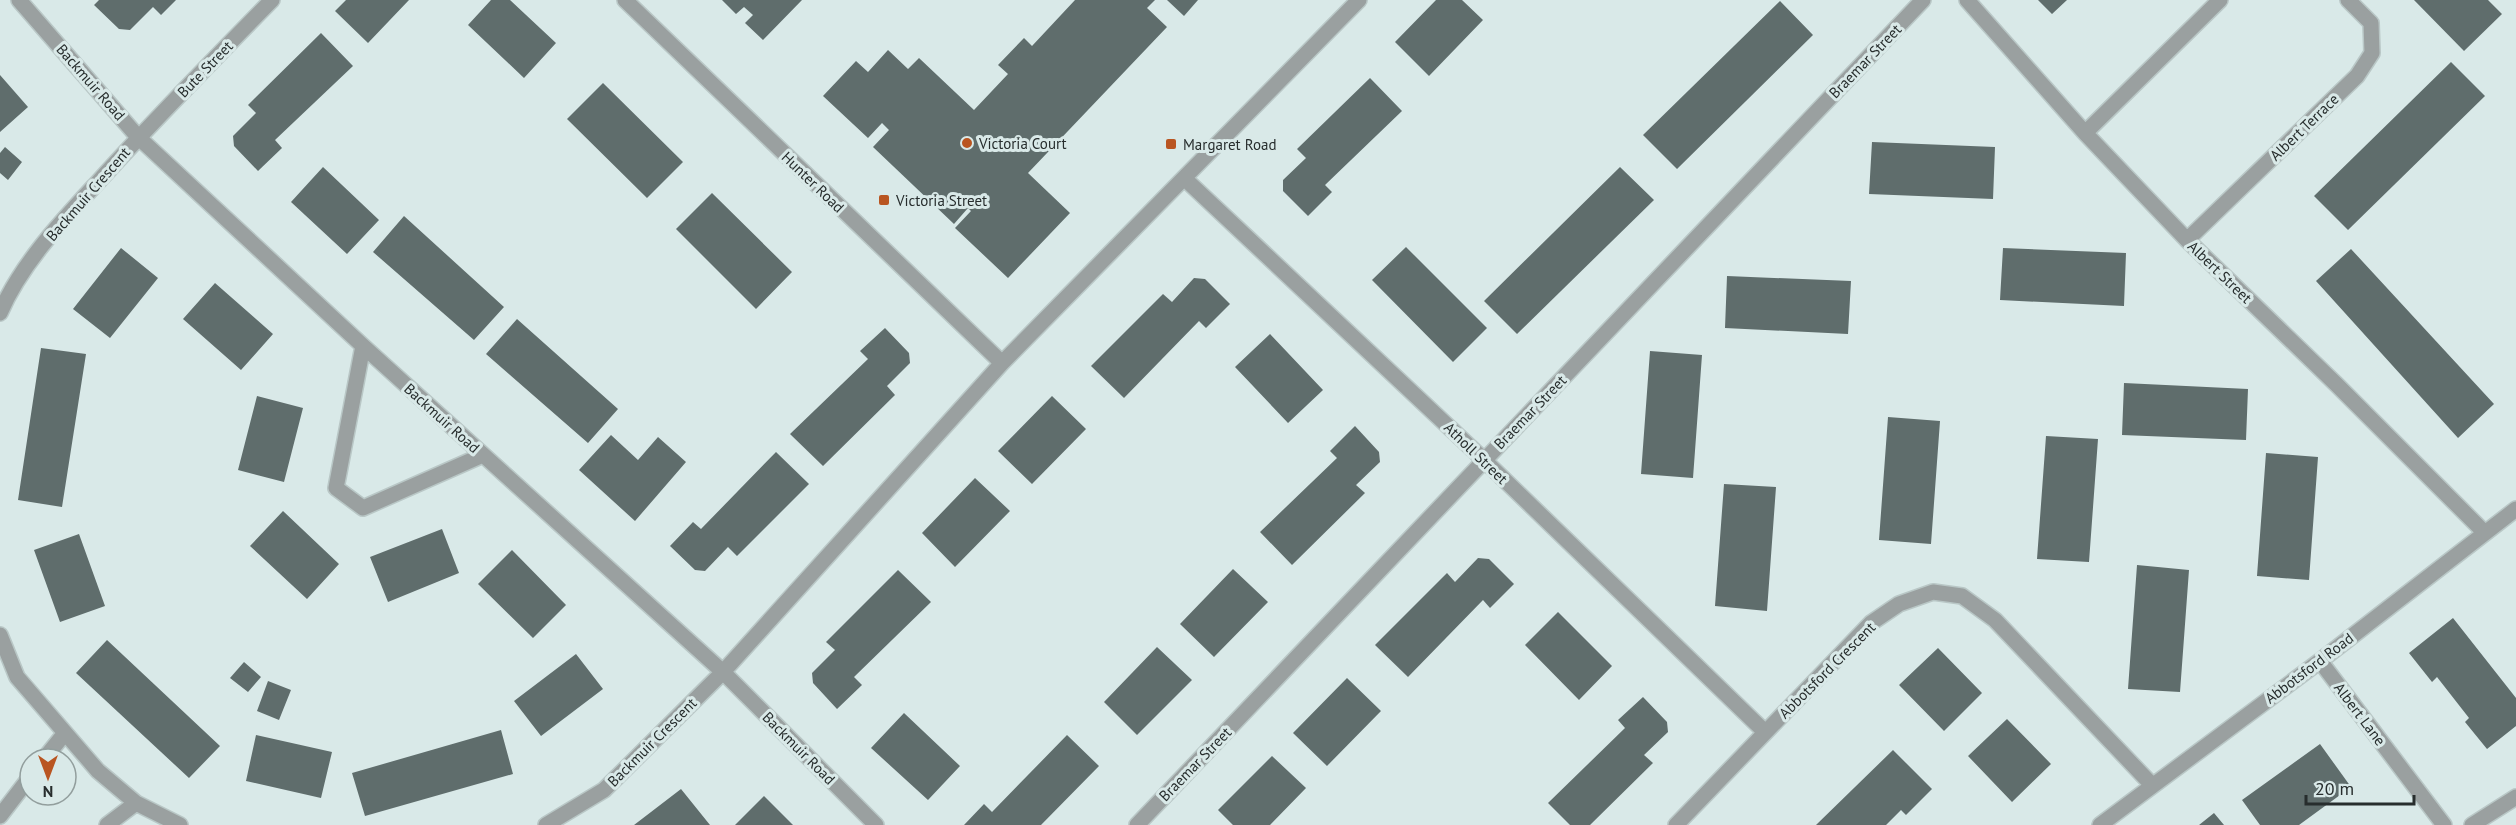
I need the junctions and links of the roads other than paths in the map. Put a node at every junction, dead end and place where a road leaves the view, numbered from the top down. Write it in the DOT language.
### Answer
graph roads {
  1 [pos="20,0"];
  2 [pos="272,0"];
  3 [pos="624,0"];
  4 [pos="1359,0"];
  5 [pos="1923,0"];
  6 [pos="1967,0"];
  7 [pos="2220,0"];
  8 [pos="2348,0"];
  9 [pos="2085,134"];
  10 [pos="138,137"];
  11 [pos="1184,178"];
  12 [pos="2187,240"];
  13 [pos="0,314"];
  14 [pos="363,346"];
  15 [pos="1002,363"];
  16 [pos="483,455"];
  17 [pos="1484,460"];
  18 [pos="2516,509"];
  19 [pos="2485,533"];
  20 [pos="0,635"];
  21 [pos="2320,661"];
  22 [pos="723,672"];
  23 [pos="1765,732"];
  24 [pos="64,733"];
  25 [pos="53,747"];
  26 [pos="2152,785"];
  27 [pos="18,793"];
  28 [pos="2516,797"];
  29 [pos="136,802"];
  30 [pos="0,816"];
  31 [pos="107,825"];
  32 [pos="180,825"];
  33 [pos="546,825"];
  34 [pos="876,825"];
  35 [pos="1137,825"];
  36 [pos="1676,825"];
  37 [pos="2100,825"];
  38 [pos="2444,825"];
  39 [pos="2472,825"];
  1 -- 10 [label="street, Backmuir Road"];
  2 -- 10 [label="street, Bute Street"];
  3 -- 15 [label="street, Hunter Road"];
  4 -- 11 [label="street"];
  5 -- 17 [label="street, Braemar Street"];
  6 -- 9 [label="street, Albert Street"];
  7 -- 9 [label="street"];
  8 -- 12 [label="street, Albert Terrace"];
  9 -- 12 [label="street, Albert Street"];
  10 -- 13 [label="street, Backmuir Crescent"];
  10 -- 14 [label="street, Backmuir Road"];
  11 -- 15 [label="street"];
  11 -- 17 [label="street, Atholl Street"];
  12 -- 19 [label="street, Albert Street"];
  14 -- 16 [label="street, Backmuir Road"];
  14 -- 16 [label="street"];
  15 -- 22 [label="street"];
  16 -- 22 [label="street, Backmuir Road"];
  17 -- 23 [label="street, Atholl Street"];
  17 -- 35 [label="street, Braemar Street"];
  18 -- 19 [label="street, Abbotsford Road"];
  19 -- 21 [label="street, Abbotsford Road"];
  20 -- 24 [label="street"];
  21 -- 26 [label="street, Abbotsford Road"];
  21 -- 38 [label="street, Albert Lane"];
  22 -- 33 [label="street, Backmuir Crescent"];
  22 -- 34 [label="street, Backmuir Road"];
  23 -- 26 [label="street, Abbotsford Crescent"];
  23 -- 36 [label="street, Abbotsford Crescent"];
  24 -- 25 [label="street"];
  24 -- 29 [label="street"];
  26 -- 37 [label="street, Abbotsford Road"];
  27 -- 30 [label="street"];
  28 -- 39 [label="street"];
  29 -- 31 [label="street"];
  29 -- 32 [label="street"];
}
